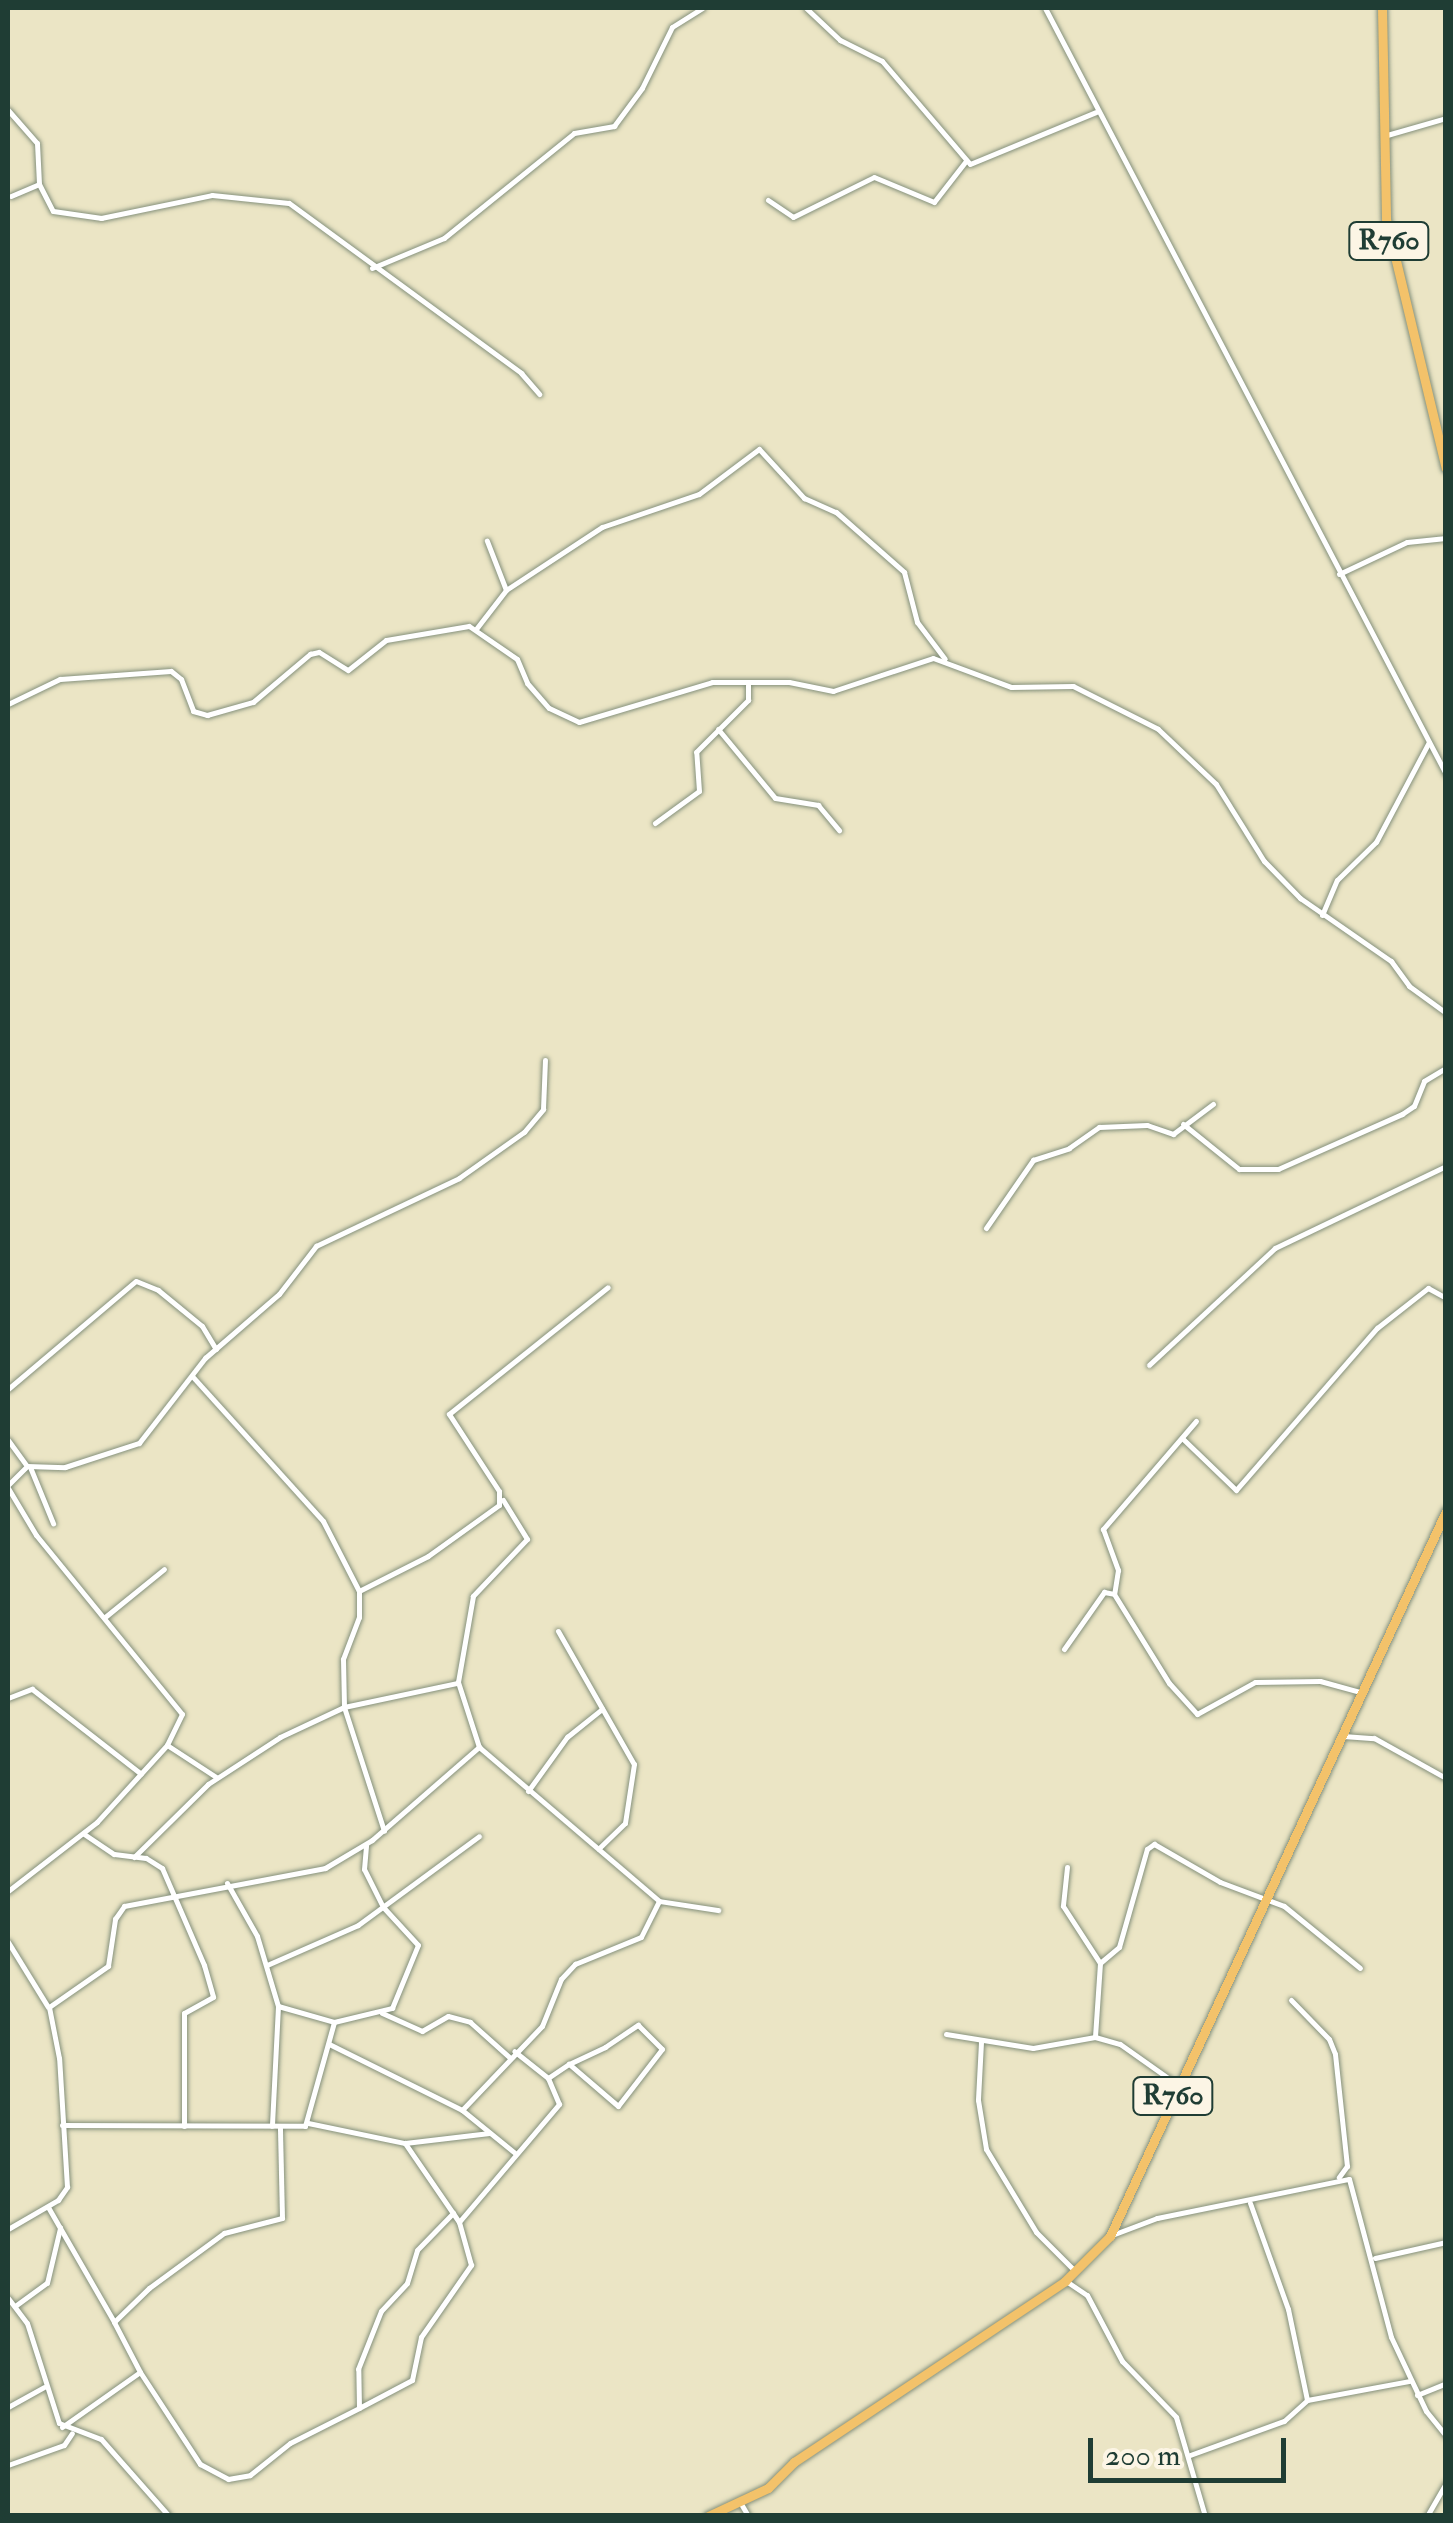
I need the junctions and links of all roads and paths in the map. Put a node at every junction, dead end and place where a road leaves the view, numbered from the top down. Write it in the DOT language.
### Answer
graph roads {
  1 [pos="702,8"];
  2 [pos="806,8"];
  3 [pos="1045,8"];
  4 [pos="1382,8"];
  5 [pos="8,110"];
  6 [pos="1096,112"];
  7 [pos="1446,118"];
  8 [pos="1388,135"];
  9 [pos="966,162"];
  10 [pos="39,184"];
  11 [pos="11,196"];
  12 [pos="768,200"];
  13 [pos="372,268"];
  14 [pos="539,394"];
  15 [pos="1446,468"];
  16 [pos="1446,538"];
  17 [pos="487,541"];
  18 [pos="1339,574"];
  19 [pos="506,590"];
  20 [pos="476,629"];
  21 [pos="945,658"];
  22 [pos="748,685"];
  23 [pos="8,704"];
  24 [pos="718,729"];
  25 [pos="1430,742"];
  26 [pos="1446,774"];
  27 [pos="655,823"];
  28 [pos="839,830"];
  29 [pos="1322,915"];
  30 [pos="1446,1013"];
  31 [pos="545,1060"];
  32 [pos="1446,1068"];
  33 [pos="1213,1104"];
  34 [pos="1183,1124"];
  35 [pos="1446,1166"];
  36 [pos="986,1228"];
  37 [pos="608,1287"];
  38 [pos="1446,1298"];
  39 [pos="216,1350"];
  40 [pos="1149,1365"];
  41 [pos="192,1376"];
  42 [pos="8,1389"];
  43 [pos="1196,1421"];
  44 [pos="1182,1438"];
  45 [pos="8,1440"];
  46 [pos="29,1467"];
  47 [pos="8,1486"];
  48 [pos="503,1500"];
  49 [pos="1446,1511"];
  50 [pos="53,1523"];
  51 [pos="164,1569"];
  52 [pos="359,1591"];
  53 [pos="1114,1594"];
  54 [pos="104,1617"];
  55 [pos="558,1631"];
  56 [pos="1064,1649"];
  57 [pos="458,1682"];
  58 [pos="1363,1693"];
  59 [pos="8,1698"];
  60 [pos="344,1707"];
  61 [pos="602,1710"];
  62 [pos="1344,1736"];
  63 [pos="167,1745"];
  64 [pos="479,1747"];
  65 [pos="141,1774"];
  66 [pos="216,1777"];
  67 [pos="1446,1778"];
  68 [pos="528,1791"];
  69 [pos="384,1831"];
  70 [pos="84,1834"];
  71 [pos="479,1836"];
  72 [pos="366,1845"];
  73 [pos="598,1849"];
  74 [pos="134,1857"];
  75 [pos="1067,1867"];
  76 [pos="227,1884"];
  77 [pos="8,1891"];
  78 [pos="1265,1898"];
  79 [pos="179,1900"];
  80 [pos="658,1901"];
  81 [pos="384,1906"];
  82 [pos="718,1910"];
  83 [pos="8,1942"];
  84 [pos="1100,1964"];
  85 [pos="267,1965"];
  86 [pos="1360,1968"];
  87 [pos="1291,2000"];
  88 [pos="278,2006"];
  89 [pos="48,2007"];
  90 [pos="380,2011"];
  91 [pos="334,2022"];
  92 [pos="946,2034"];
  93 [pos="1096,2037"];
  94 [pos="981,2042"];
  95 [pos="329,2044"];
  96 [pos="512,2054"];
  97 [pos="569,2064"];
  98 [pos="548,2078"];
  99 [pos="1178,2086"];
  100 [pos="462,2110"];
  101 [pos="308,2124"];
  102 [pos="61,2125"];
  103 [pos="184,2126"];
  104 [pos="272,2126"];
  105 [pos="280,2127"];
  106 [pos="490,2134"];
  107 [pos="405,2143"];
  108 [pos="515,2153"];
  109 [pos="1340,2178"];
  110 [pos="1250,2203"];
  111 [pos="48,2207"];
  112 [pos="453,2213"];
  113 [pos="459,2222"];
  114 [pos="60,2226"];
  115 [pos="8,2230"];
  116 [pos="1110,2236"];
  117 [pos="1446,2242"];
  118 [pos="1375,2258"];
  119 [pos="1076,2272"];
  120 [pos="1065,2281"];
  121 [pos="8,2298"];
  122 [pos="14,2306"];
  123 [pos="114,2322"];
  124 [pos="140,2372"];
  125 [pos="1411,2381"];
  126 [pos="1446,2383"];
  127 [pos="44,2386"];
  128 [pos="1418,2395"];
  129 [pos="1307,2400"];
  130 [pos="8,2407"];
  131 [pos="358,2408"];
  132 [pos="62,2427"];
  133 [pos="72,2433"];
  134 [pos="1446,2436"];
  135 [pos="1190,2455"];
  136 [pos="8,2465"];
  137 [pos="1446,2483"];
  138 [pos="740,2502"];
  139 [pos="170,2516"];
  140 [pos="708,2516"];
  141 [pos="748,2516"];
  142 [pos="1205,2516"];
  143 [pos="1427,2516"];
  1 -- 13 [label="street"];
  2 -- 9 [label="street"];
  3 -- 6 [label="street"];
  4 -- 8 [label="main road, R760"];
  5 -- 10 [label="street"];
  6 -- 9 [label="street"];
  6 -- 18 [label="street"];
  7 -- 8 [label="street"];
  8 -- 15 [label="main road, R760"];
  9 -- 12 [label="street"];
  10 -- 11 [label="street"];
  10 -- 13 [label="street"];
  13 -- 14 [label="street"];
  16 -- 18 [label="street"];
  17 -- 19 [label="street"];
  18 -- 25 [label="street"];
  19 -- 20 [label="street"];
  19 -- 21 [label="street"];
  20 -- 22 [label="street"];
  20 -- 23 [label="street"];
  21 -- 22 [label="street"];
  21 -- 29 [label="street"];
  22 -- 24 [label="street"];
  24 -- 27 [label="street"];
  24 -- 28 [label="street"];
  25 -- 26 [label="street"];
  25 -- 29 [label="street"];
  29 -- 30 [label="street"];
  31 -- 39 [label="street"];
  32 -- 34 [label="street"];
  33 -- 34 [label="street"];
  34 -- 36 [label="street"];
  35 -- 40 [label="street"];
  37 -- 48 [label="street"];
  38 -- 44 [label="street"];
  39 -- 41 [label="street"];
  39 -- 42 [label="street"];
  41 -- 46 [label="street"];
  41 -- 52 [label="street"];
  43 -- 44 [label="street"];
  44 -- 53 [label="street"];
  45 -- 46 [label="street"];
  46 -- 47 [label="street"];
  46 -- 50 [label="street"];
  47 -- 54 [label="street"];
  48 -- 52 [label="street"];
  48 -- 57 [label="street"];
  49 -- 58 [label="main road, R760"];
  51 -- 54 [label="street"];
  52 -- 60 [label="street"];
  53 -- 56 [label="street"];
  53 -- 58 [label="street"];
  54 -- 63 [label="street"];
  55 -- 61 [label="street"];
  57 -- 60 [label="street"];
  57 -- 64 [label="street"];
  58 -- 62 [label="main road, R760"];
  59 -- 65 [label="street"];
  60 -- 66 [label="street"];
  60 -- 69 [label="street"];
  61 -- 68 [label="street"];
  61 -- 73 [label="street"];
  62 -- 67 [label="street"];
  62 -- 78 [label="main road, R760"];
  63 -- 65 [label="street"];
  63 -- 66 [label="street"];
  64 -- 68 [label="street"];
  64 -- 69 [label="street"];
  65 -- 70 [label="street"];
  66 -- 74 [label="street"];
  68 -- 73 [label="street"];
  69 -- 72 [label="street"];
  70 -- 74 [label="street"];
  70 -- 77 [label="street"];
  71 -- 81 [label="street"];
  72 -- 76 [label="street"];
  72 -- 81 [label="street"];
  73 -- 80 [label="street"];
  74 -- 79 [label="street"];
  75 -- 84 [label="street"];
  76 -- 79 [label="street"];
  76 -- 85 [label="street"];
  78 -- 84 [label="street"];
  78 -- 86 [label="street"];
  78 -- 99 [label="main road, R760"];
  79 -- 89 [label="street"];
  79 -- 103 [label="street"];
  80 -- 82 [label="street"];
  80 -- 96 [label="street"];
  81 -- 85 [label="street"];
  81 -- 90 [label="street"];
  83 -- 89 [label="street"];
  84 -- 93 [label="street"];
  85 -- 88 [label="street"];
  87 -- 109 [label="street"];
  88 -- 91 [label="street"];
  88 -- 104 [label="street"];
  89 -- 102 [label="street"];
  90 -- 91 [label="street"];
  90 -- 96 [label="street"];
  91 -- 95 [label="street"];
  92 -- 94 [label="street"];
  93 -- 94 [label="street"];
  93 -- 99 [label="street"];
  94 -- 119 [label="street"];
  95 -- 100 [label="street"];
  95 -- 101 [label="street"];
  96 -- 98 [label="street"];
  96 -- 100 [label="street"];
  97 -- 97 [label="street"];
  97 -- 98 [label="street"];
  98 -- 108 [label="street"];
  99 -- 116 [label="main road, R760"];
  100 -- 106 [label="street"];
  101 -- 105 [label="street"];
  101 -- 107 [label="street"];
  102 -- 103 [label="street"];
  102 -- 111 [label="street"];
  103 -- 104 [label="street"];
  104 -- 105 [label="street"];
  105 -- 123 [label="street"];
  106 -- 107 [label="street"];
  106 -- 108 [label="street"];
  107 -- 112 [label="street"];
  108 -- 113 [label="street"];
  109 -- 110 [label="street"];
  109 -- 118 [label="street"];
  110 -- 116 [label="street"];
  110 -- 129 [label="street"];
  111 -- 114 [label="street"];
  111 -- 115 [label="street"];
  112 -- 113 [label="street"];
  112 -- 131 [label="street"];
  113 -- 131 [label="street"];
  114 -- 122 [label="street"];
  114 -- 123 [label="street"];
  116 -- 119 [label="main road, R760"];
  117 -- 118 [label="street"];
  118 -- 125 [label="street"];
  119 -- 120 [label="main road, R760"];
  120 -- 135 [label="street"];
  120 -- 138 [label="main road, R760"];
  121 -- 122 [label="street"];
  122 -- 127 [label="street"];
  123 -- 124 [label="street"];
  124 -- 131 [label="street"];
  124 -- 132 [label="street"];
  125 -- 128 [label="street"];
  125 -- 129 [label="street"];
  126 -- 128 [label="street"];
  127 -- 130 [label="street"];
  127 -- 132 [label="street"];
  128 -- 134 [label="street"];
  129 -- 135 [label="street"];
  132 -- 133 [label="street"];
  133 -- 136 [label="street"];
  133 -- 139 [label="street"];
  135 -- 142 [label="street"];
  137 -- 143 [label="street"];
  138 -- 140 [label="main road, R760"];
  138 -- 141 [label="street"];
}
